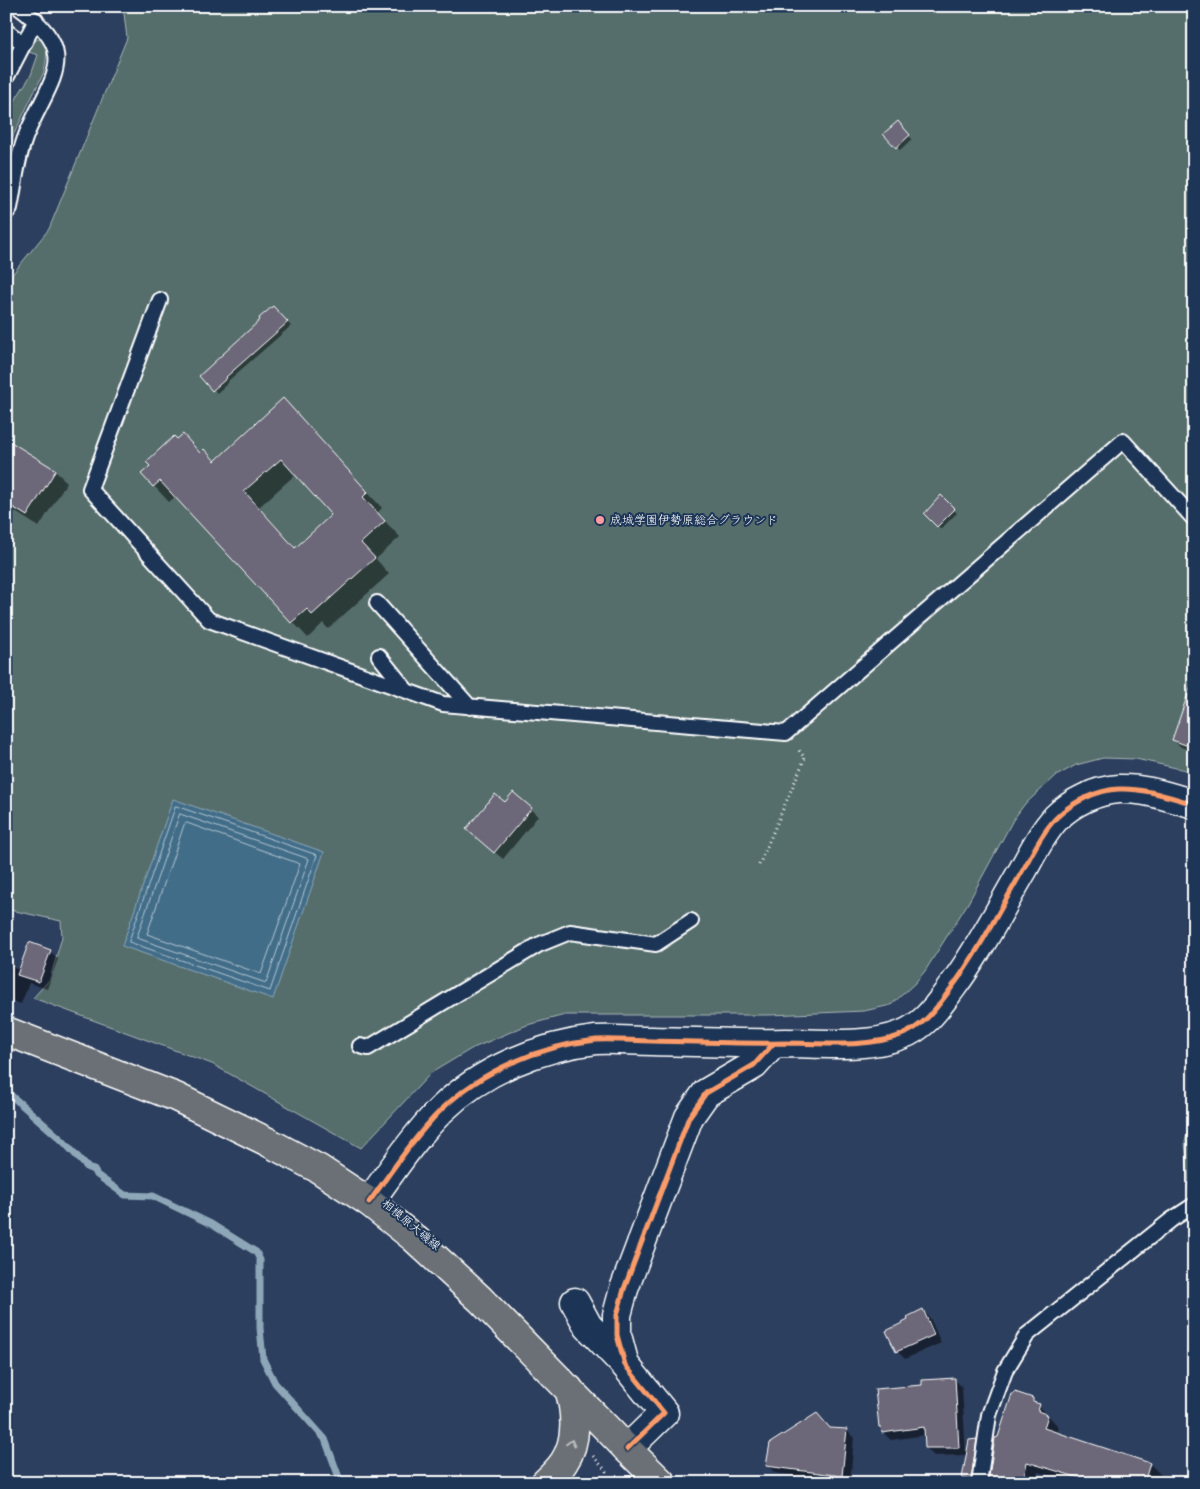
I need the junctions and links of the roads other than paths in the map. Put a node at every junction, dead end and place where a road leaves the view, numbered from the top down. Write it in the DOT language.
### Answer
graph roads {
  1 [pos="17,6"];
  2 [pos="36,20"];
  3 [pos="6,31"];
  4 [pos="23,43"];
  5 [pos="6,78"];
  6 [pos="6,213"];
  7 [pos="160,300"];
  8 [pos="1194,519"];
  9 [pos="377,603"];
  10 [pos="379,656"];
  11 [pos="408,692"];
  12 [pos="470,706"];
  13 [pos="1194,804"];
  14 [pos="691,921"];
  15 [pos="6,1031"];
  16 [pos="772,1044"];
  17 [pos="360,1046"];
  18 [pos="368,1202"];
  19 [pos="1194,1205"];
  20 [pos="575,1302"];
  21 [pos="625,1365"];
  22 [pos="569,1389"];
  23 [pos="627,1449"];
  24 [pos="545,1483"];
  25 [pos="662,1483"];
  26 [pos="979,1483"];
  1 -- 2 [label="lane"];
  2 -- 4 [label="lane"];
  2 -- 6 [label="lane"];
  3 -- 4 [label="lane"];
  4 -- 5 [label="lane"];
  7 -- 11 [label="lane"];
  8 -- 12 [label="lane"];
  9 -- 12 [label="lane"];
  10 -- 11 [label="lane"];
  11 -- 12 [label="lane"];
  13 -- 16 [label="street"];
  14 -- 17 [label="lane"];
  15 -- 18 [label="main road, 相模原大磯線"];
  16 -- 18 [label="street"];
  16 -- 21 [label="street"];
  18 -- 22 [label="main road, 相模原大磯線"];
  19 -- 26 [label="lane"];
  20 -- 21 [label="street"];
  21 -- 23 [label="street"];
  22 -- 23 [label="main road, 相模原大磯線"];
  24 -- 22 [label="main road, one-way"];
  23 -- 25 [label="main road, 相模原大磯線"];
}
